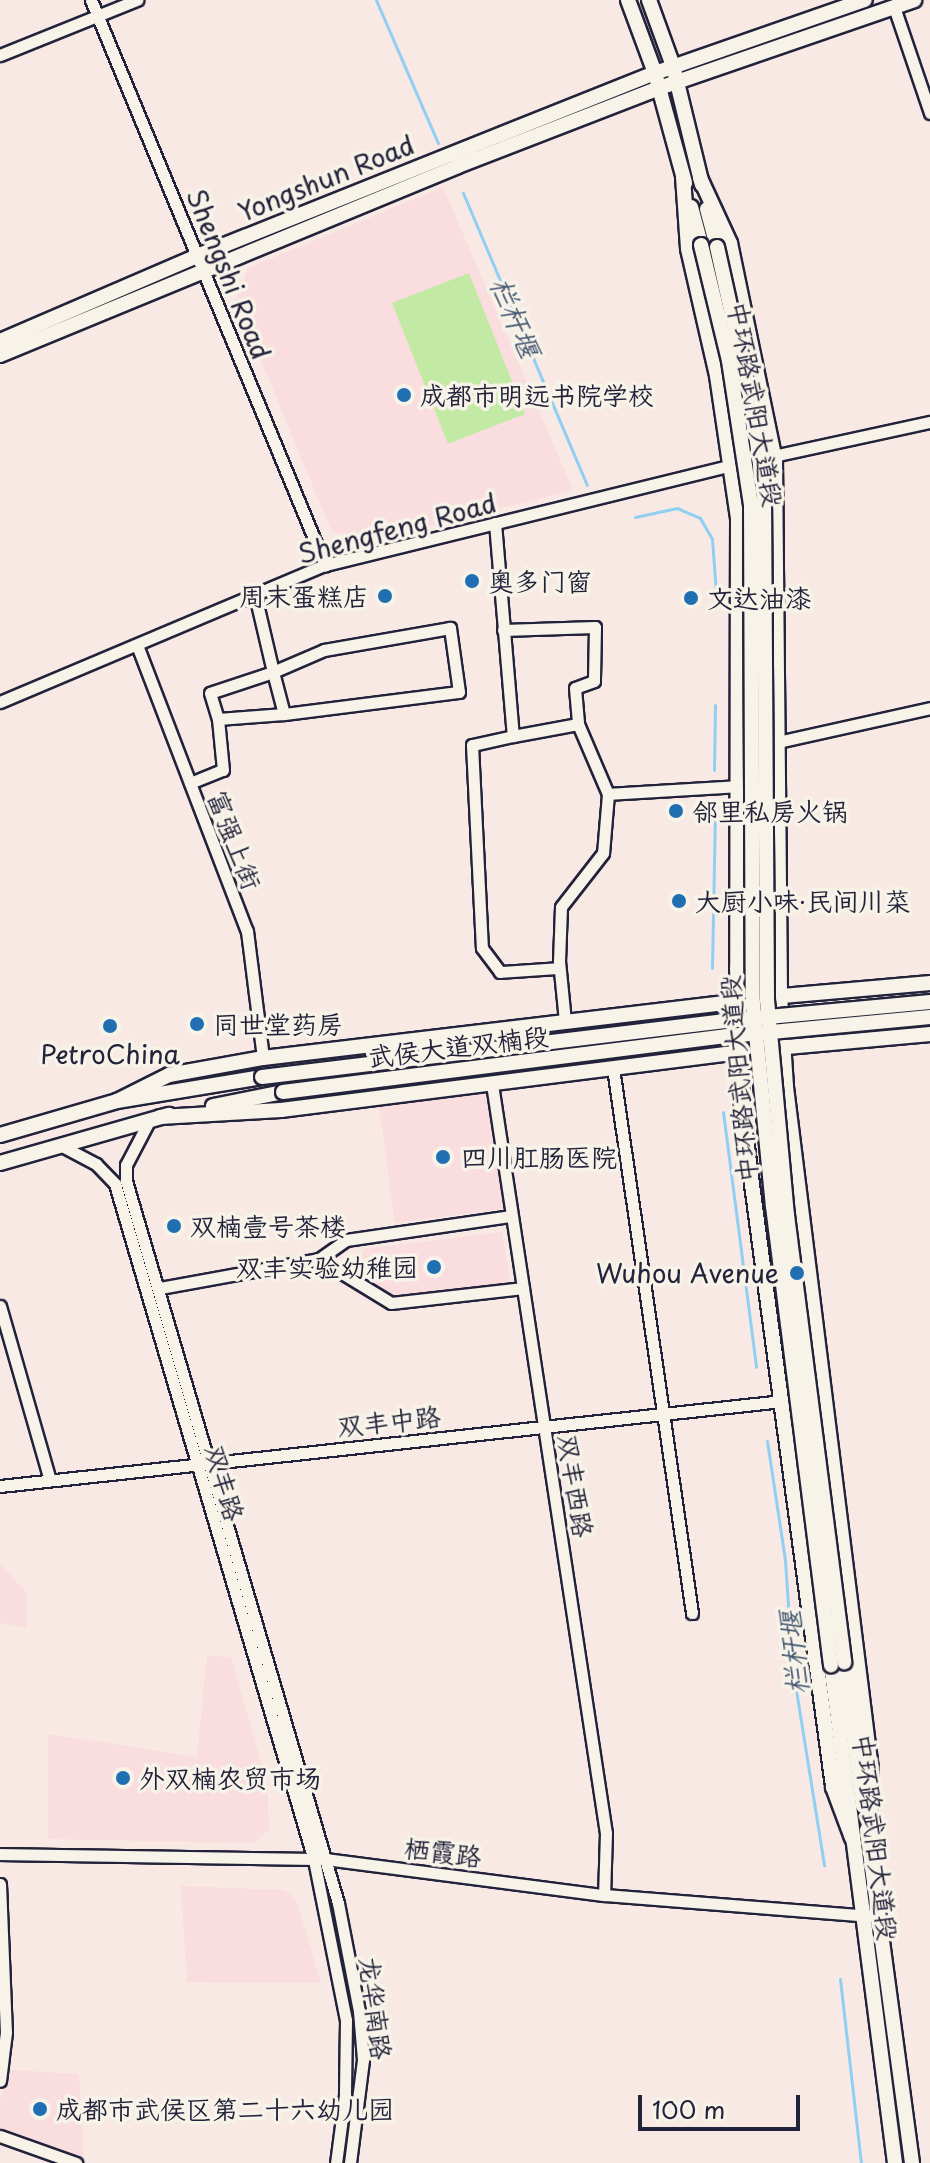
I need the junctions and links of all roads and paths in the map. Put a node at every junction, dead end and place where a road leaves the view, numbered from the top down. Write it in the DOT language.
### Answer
graph roads {
  1 [pos="91,0"];
  2 [pos="137,0"];
  3 [pos="628,0"];
  4 [pos="649,0"];
  5 [pos="865,0"];
  6 [pos="914,0"];
  7 [pos="894,7"];
  8 [pos="98,16"];
  9 [pos="0,55"];
  10 [pos="673,66"];
  11 [pos="657,80"];
  12 [pos="677,81"];
  13 [pos="930,113"];
  14 [pos="683,177"];
  15 [pos="700,178"];
  16 [pos="197,256"];
  17 [pos="203,271"];
  18 [pos="0,341"];
  19 [pos="0,355"];
  20 [pos="930,422"];
  21 [pos="774,455"];
  22 [pos="732,465"];
  23 [pos="495,523"];
  24 [pos="325,565"];
  25 [pos="255,595"];
  26 [pos="503,630"];
  27 [pos="137,645"];
  28 [pos="273,672"];
  29 [pos="0,702"];
  30 [pos="930,708"];
  31 [pos="284,714"];
  32 [pos="218,719"];
  33 [pos="578,724"];
  34 [pos="513,736"];
  35 [pos="778,742"];
  36 [pos="190,783"];
  37 [pos="739,786"];
  38 [pos="608,794"];
  39 [pos="559,968"];
  40 [pos="930,983"];
  41 [pos="780,996"];
  42 [pos="738,1000"];
  43 [pos="930,1002"];
  44 [pos="930,1017"];
  45 [pos="565,1021"];
  46 [pos="930,1034"];
  47 [pos="783,1048"];
  48 [pos="740,1052"];
  49 [pos="263,1058"];
  50 [pos="613,1068"];
  51 [pos="492,1084"];
  52 [pos="117,1101"];
  53 [pos="154,1119"];
  54 [pos="0,1135"];
  55 [pos="60,1145"];
  56 [pos="0,1163"];
  57 [pos="511,1216"];
  58 [pos="319,1259"];
  59 [pos="160,1288"];
  60 [pos="523,1288"];
  61 [pos="0,1306"];
  62 [pos="782,1401"];
  63 [pos="663,1414"];
  64 [pos="545,1426"];
  65 [pos="209,1463"];
  66 [pos="196,1464"];
  67 [pos="50,1480"];
  68 [pos="0,1486"];
  69 [pos="692,1613"];
  70 [pos="838,1664"];
  71 [pos="852,1838"];
  72 [pos="869,1839"];
  73 [pos="0,1854"];
  74 [pos="320,1860"];
  75 [pos="0,1884"];
  76 [pos="604,1895"];
  77 [pos="880,1914"];
  78 [pos="862,1916"];
  79 [pos="0,2081"];
  80 [pos="0,2136"];
  81 [pos="76,2163"];
  82 [pos="336,2163"];
  83 [pos="350,2163"];
  84 [pos="895,2163"];
  85 [pos="912,2163"];
  1 -- 8 [label="street, Shengshi Road"];
  2 -- 8 [label="street"];
  3 -- 11 [label="main road, 中环路武阳大道段"];
  4 -- 10 [label="main road, 中环路武阳大道段"];
  5 -- 10 [label="main road, Yongshun Road"];
  6 -- 7 [label="main road"];
  7 -- 12 [label="main road"];
  7 -- 13 [label="street"];
  8 -- 9 [label="street"];
  8 -- 16 [label="street, Shengshi Road"];
  10 -- 11 [label="main road, Yongshun Road"];
  10 -- 12 [label="main road, 中环路武阳大道段"];
  11 -- 12 [label="main road"];
  11 -- 14 [label="main road, 中环路武阳大道段"];
  11 -- 16 [label="main road, Yongshun Road"];
  11 -- 17 [label="main road"];
  12 -- 15 [label="main road, 中环路武阳大道段"];
  14 -- 22 [label="main road"];
  14 -- 70 [label="main road, 中环路武阳大道段, bridge"];
  15 -- 21 [label="main road"];
  15 -- 70 [label="main road, 中环路武阳大道段, bridge"];
  16 -- 17 [label="street, Shengshi Road"];
  16 -- 18 [label="main road, Yongshun Road"];
  17 -- 19 [label="main road"];
  17 -- 24 [label="street, Shengshi Road"];
  20 -- 21 [label="street, Shengfeng Road"];
  21 -- 22 [label="street, Shengfeng Road"];
  21 -- 35 [label="main road"];
  22 -- 23 [label="street, Shengfeng Road"];
  22 -- 37 [label="main road"];
  23 -- 24 [label="street, Shengfeng Road"];
  23 -- 26 [label="street"];
  24 -- 25 [label="street, Shengfeng Road"];
  25 -- 27 [label="street, Shengfeng Road"];
  25 -- 28 [label="street"];
  26 -- 33 [label="street"];
  26 -- 34 [label="street"];
  27 -- 29 [label="street, Shengfeng Road"];
  27 -- 36 [label="street, 富强上街"];
  28 -- 31 [label="street"];
  28 -- 31 [label="street"];
  28 -- 32 [label="street"];
  30 -- 35 [label="street"];
  31 -- 32 [label="street"];
  32 -- 36 [label="street"];
  33 -- 34 [label="street"];
  33 -- 38 [label="street"];
  34 -- 39 [label="street"];
  35 -- 41 [label="main road"];
  36 -- 49 [label="street, 富强上街"];
  37 -- 38 [label="street"];
  37 -- 42 [label="main road"];
  38 -- 39 [label="street"];
  39 -- 45 [label="street"];
  40 -- 41 [label="main road"];
  41 -- 42 [label="main road"];
  41 -- 47 [label="main road"];
  42 -- 45 [label="main road"];
  42 -- 48 [label="main road"];
  43 -- 52 [label="main road, 武侯大道双楠段, bridge"];
  44 -- 53 [label="main road, 武侯大道双楠段, bridge"];
  45 -- 49 [label="main road"];
  46 -- 47 [label="main road"];
  47 -- 48 [label="main road"];
  47 -- 72 [label="main road"];
  48 -- 50 [label="main road"];
  48 -- 62 [label="main road"];
  49 -- 52 [label="main road"];
  50 -- 51 [label="main road"];
  50 -- 63 [label="street"];
  51 -- 53 [label="main road"];
  51 -- 57 [label="street, 双丰西路"];
  52 -- 54 [label="main road, 武侯大道双楠段"];
  53 -- 55 [label="main road, 武侯大道双楠段"];
  53 -- 59 [label="street, 双丰路"];
  55 -- 56 [label="main road, 武侯大道双楠段"];
  55 -- 66 [label="street, 双丰路"];
  57 -- 58 [label="street"];
  57 -- 60 [label="street, 双丰西路"];
  58 -- 59 [label="street"];
  58 -- 60 [label="street"];
  59 -- 65 [label="street, 双丰路"];
  60 -- 64 [label="street, 双丰西路"];
  61 -- 67 [label="street"];
  62 -- 63 [label="street, 双丰中路"];
  62 -- 71 [label="main road"];
  63 -- 64 [label="street, 双丰中路"];
  63 -- 69 [label="street"];
  64 -- 65 [label="street, 双丰中路"];
  64 -- 76 [label="street, 双丰西路"];
  65 -- 66 [label="street, 双丰中路"];
  65 -- 74 [label="street, 双丰路"];
  66 -- 67 [label="street, 双丰中路"];
  66 -- 74 [label="street, 双丰路"];
  67 -- 68 [label="street, 双丰中路"];
  70 -- 71 [label="main road, 中环路武阳大道段"];
  70 -- 72 [label="main road, 中环路武阳大道段"];
  71 -- 78 [label="main road, 中环路武阳大道段"];
  72 -- 77 [label="main road, 中环路武阳大道段"];
  73 -- 74 [label="street, 栖霞路"];
  74 -- 76 [label="street, 栖霞路"];
  74 -- 82 [label="street, 龙华南路"];
  74 -- 83 [label="street, 龙华南路"];
  75 -- 79 [label="street"];
  76 -- 78 [label="street, 栖霞路"];
  77 -- 78 [label="street, 栖霞路"];
  77 -- 85 [label="main road, 中环路武阳大道段"];
  78 -- 84 [label="main road, 中环路武阳大道段"];
  80 -- 81 [label="street"];
}
